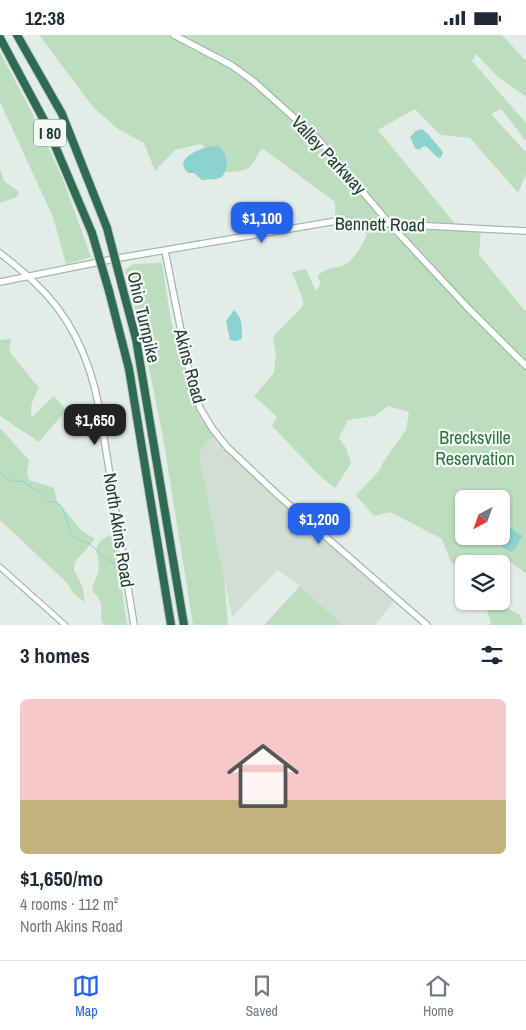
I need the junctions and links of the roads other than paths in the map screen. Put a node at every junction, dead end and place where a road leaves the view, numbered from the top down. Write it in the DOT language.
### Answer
graph roads {
  1 [pos="17,35"];
  2 [pos="174,35"];
  3 [pos="0,38"];
  4 [pos="389,223"];
  5 [pos="526,231"];
  6 [pos="165,251"];
  7 [pos="0,253"];
  8 [pos="28,277"];
  9 [pos="0,282"];
  10 [pos="526,366"];
  11 [pos="0,567"];
  12 [pos="65,625"];
  13 [pos="134,625"];
  14 [pos="171,625"];
  15 [pos="184,625"];
  16 [pos="427,625"];
  1 -- 15 [label="highway, Ohio Turnpike / I 80, bridge"];
  2 -- 4 [label="street, Valley Parkway"];
  3 -- 14 [label="highway, Ohio Turnpike / I 80, bridge"];
  4 -- 5 [label="street, Bennett Road"];
  4 -- 6 [label="street, Bennett Road"];
  4 -- 10 [label="street, Valley Parkway"];
  6 -- 8 [label="street, Bennett Road"];
  6 -- 16 [label="street, Akins Road"];
  7 -- 8 [label="street"];
  8 -- 9 [label="street, Bennett Road"];
  8 -- 13 [label="street, North Akins Road"];
  11 -- 12 [label="street"];
}
